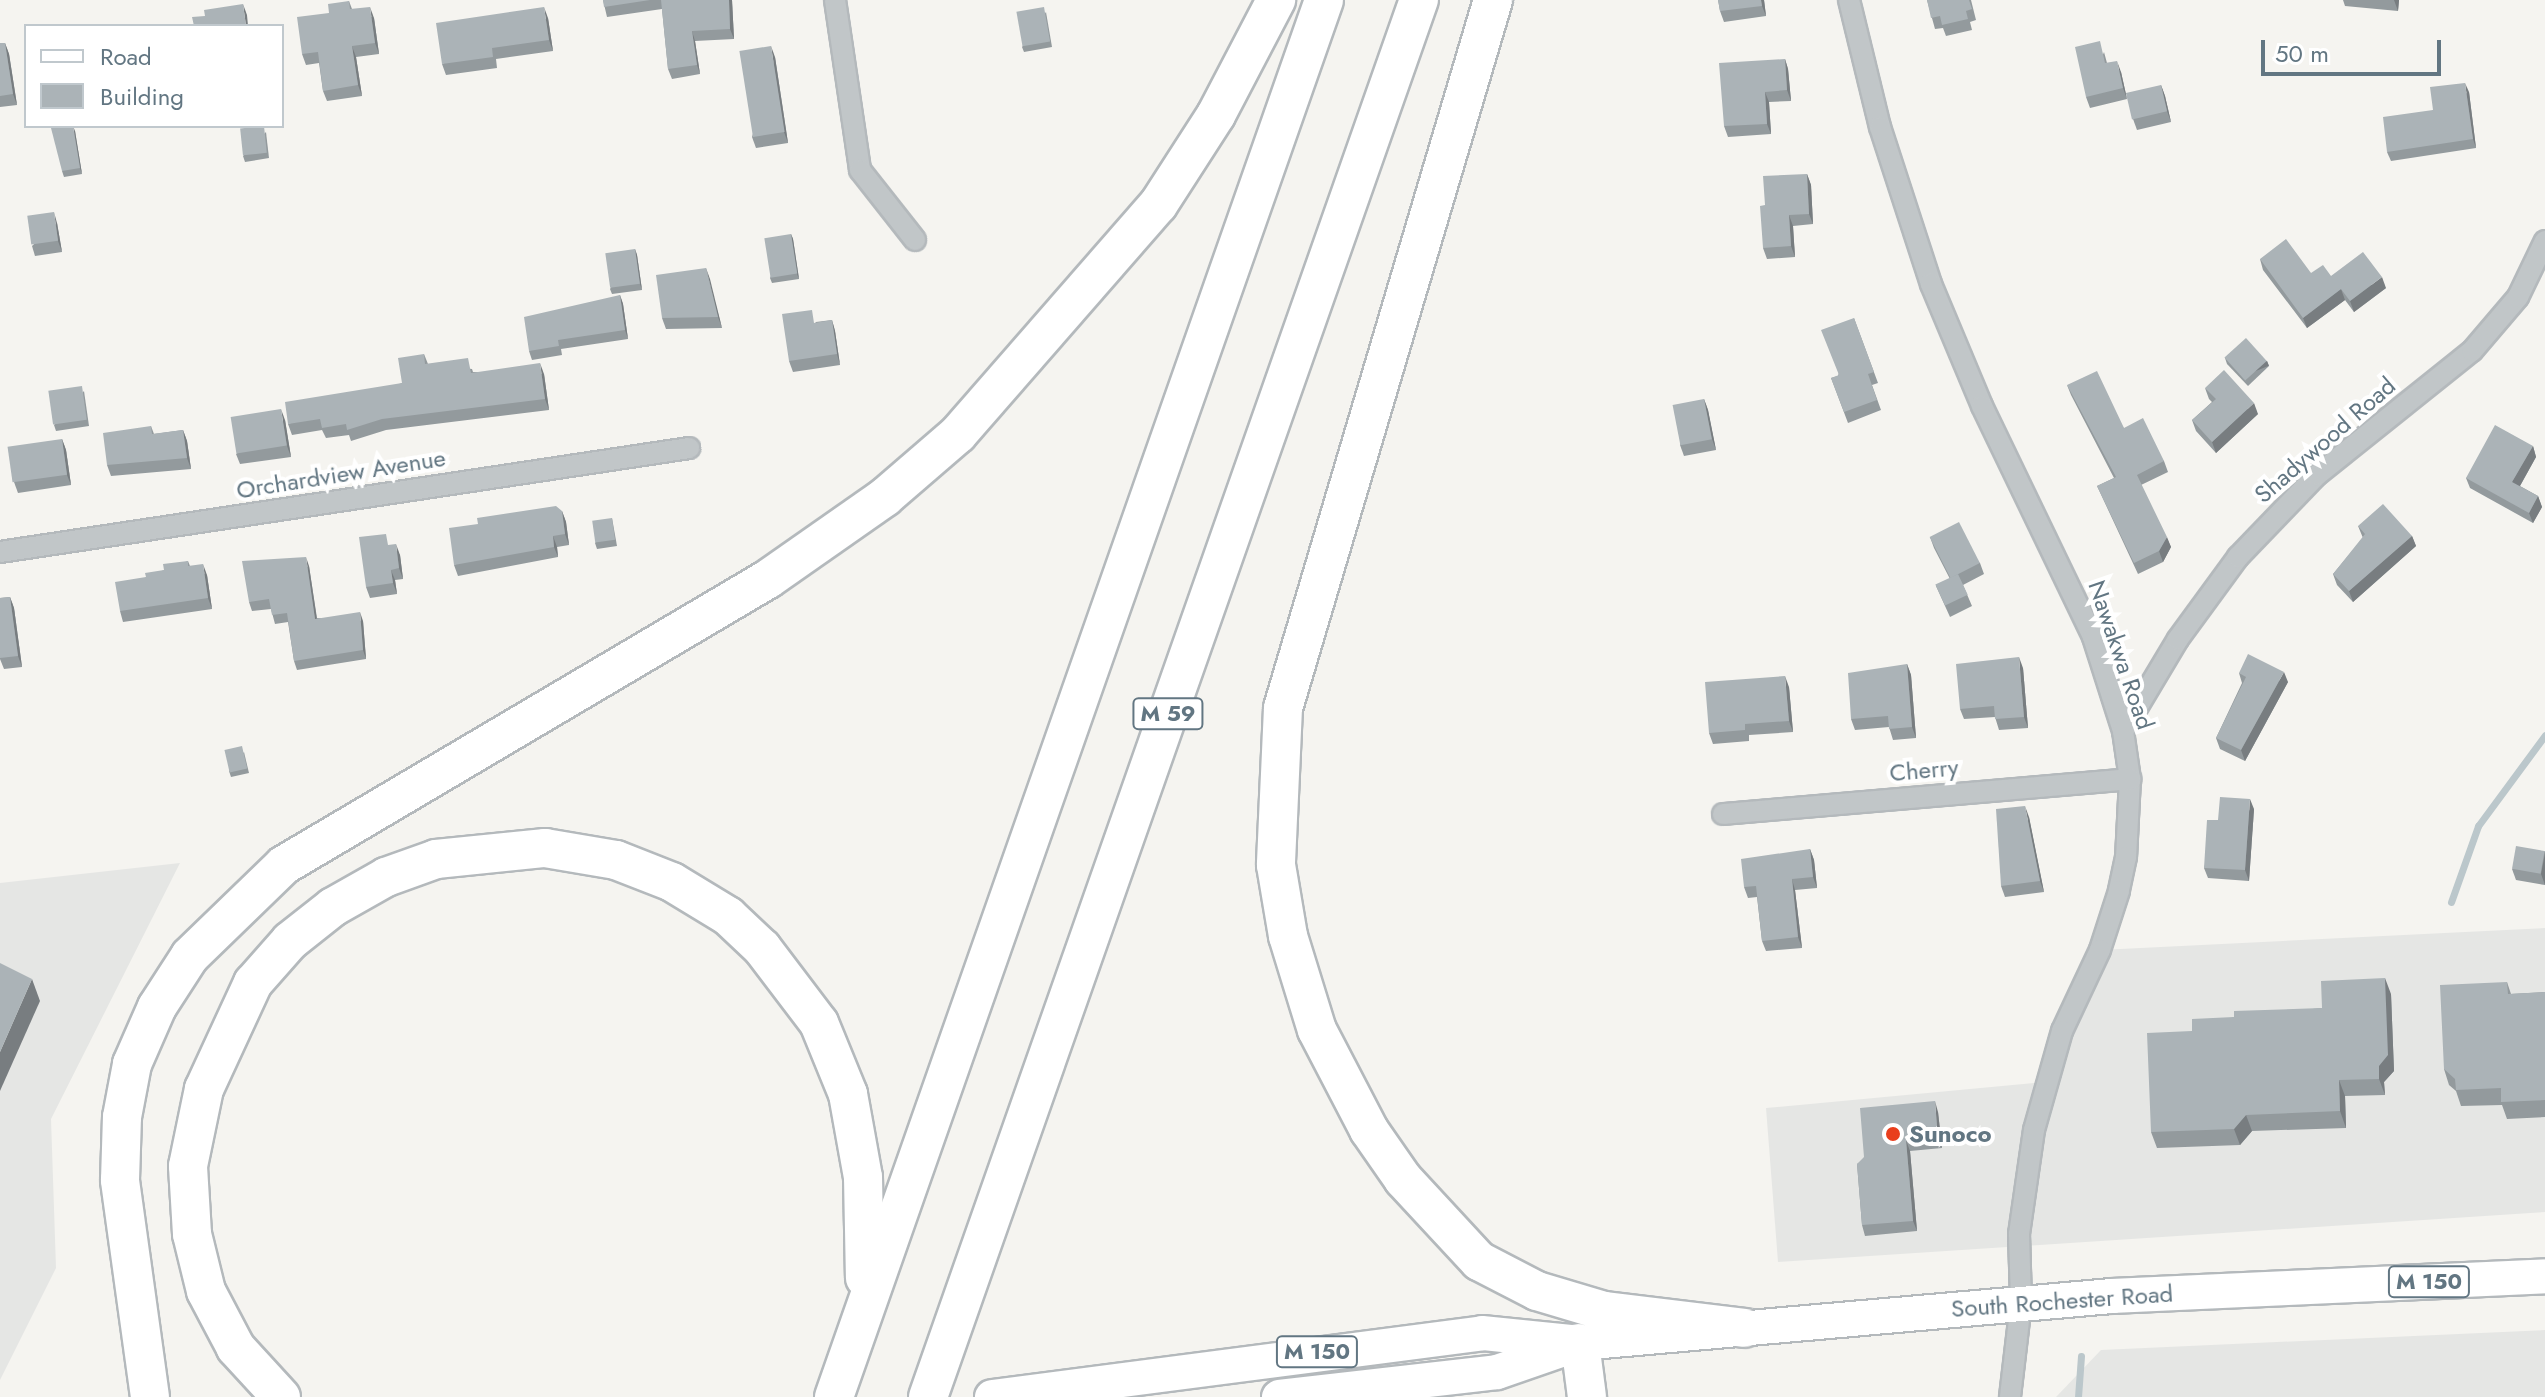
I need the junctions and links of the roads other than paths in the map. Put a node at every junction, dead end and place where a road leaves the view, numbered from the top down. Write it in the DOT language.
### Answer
graph roads {
  1 [pos="835,0"];
  2 [pos="1276,0"];
  3 [pos="1324,0"];
  4 [pos="1419,0"];
  5 [pos="1493,0"];
  6 [pos="1849,0"];
  7 [pos="915,240"];
  8 [pos="2545,241"];
  9 [pos="689,448"];
  10 [pos="0,552"];
  11 [pos="2123,731"];
  12 [pos="2130,779"];
  13 [pos="1723,814"];
  14 [pos="2545,1276"];
  15 [pos="2021,1303"];
  16 [pos="865,1310"];
  17 [pos="1744,1328"];
  18 [pos="1580,1343"];
  19 [pos="150,1397"];
  20 [pos="281,1397"];
  21 [pos="834,1397"];
  22 [pos="928,1397"];
  23 [pos="992,1397"];
  24 [pos="1279,1397"];
  25 [pos="1587,1397"];
  26 [pos="2010,1397"];
  1 -- 7 [label="street"];
  2 -- 19 [label="highway"];
  3 -- 16 [label="highway"];
  4 -- 22 [label="highway, M 59"];
  5 -- 17 [label="highway"];
  6 -- 11 [label="street, Nawakwa Road"];
  8 -- 11 [label="street, Shadywood Road"];
  9 -- 10 [label="street, Orchardview Avenue"];
  11 -- 12 [label="street, Nawakwa Road"];
  12 -- 13 [label="street, Cherry"];
  12 -- 15 [label="street, Nawakwa Road"];
  14 -- 15 [label="main road, South Rochester Road / M 150"];
  15 -- 17 [label="main road, South Rochester Road / M 150"];
  15 -- 26 [label="street, Nawakwa Road"];
  16 -- 20 [label="highway"];
  16 -- 21 [label="highway"];
  17 -- 18 [label="main road, South Rochester Road / M 150"];
  18 -- 23 [label="main road, South Rochester Road / M 150"];
  18 -- 24 [label="main road, South Rochester Road / M 150"];
  18 -- 25 [label="highway"];
}
